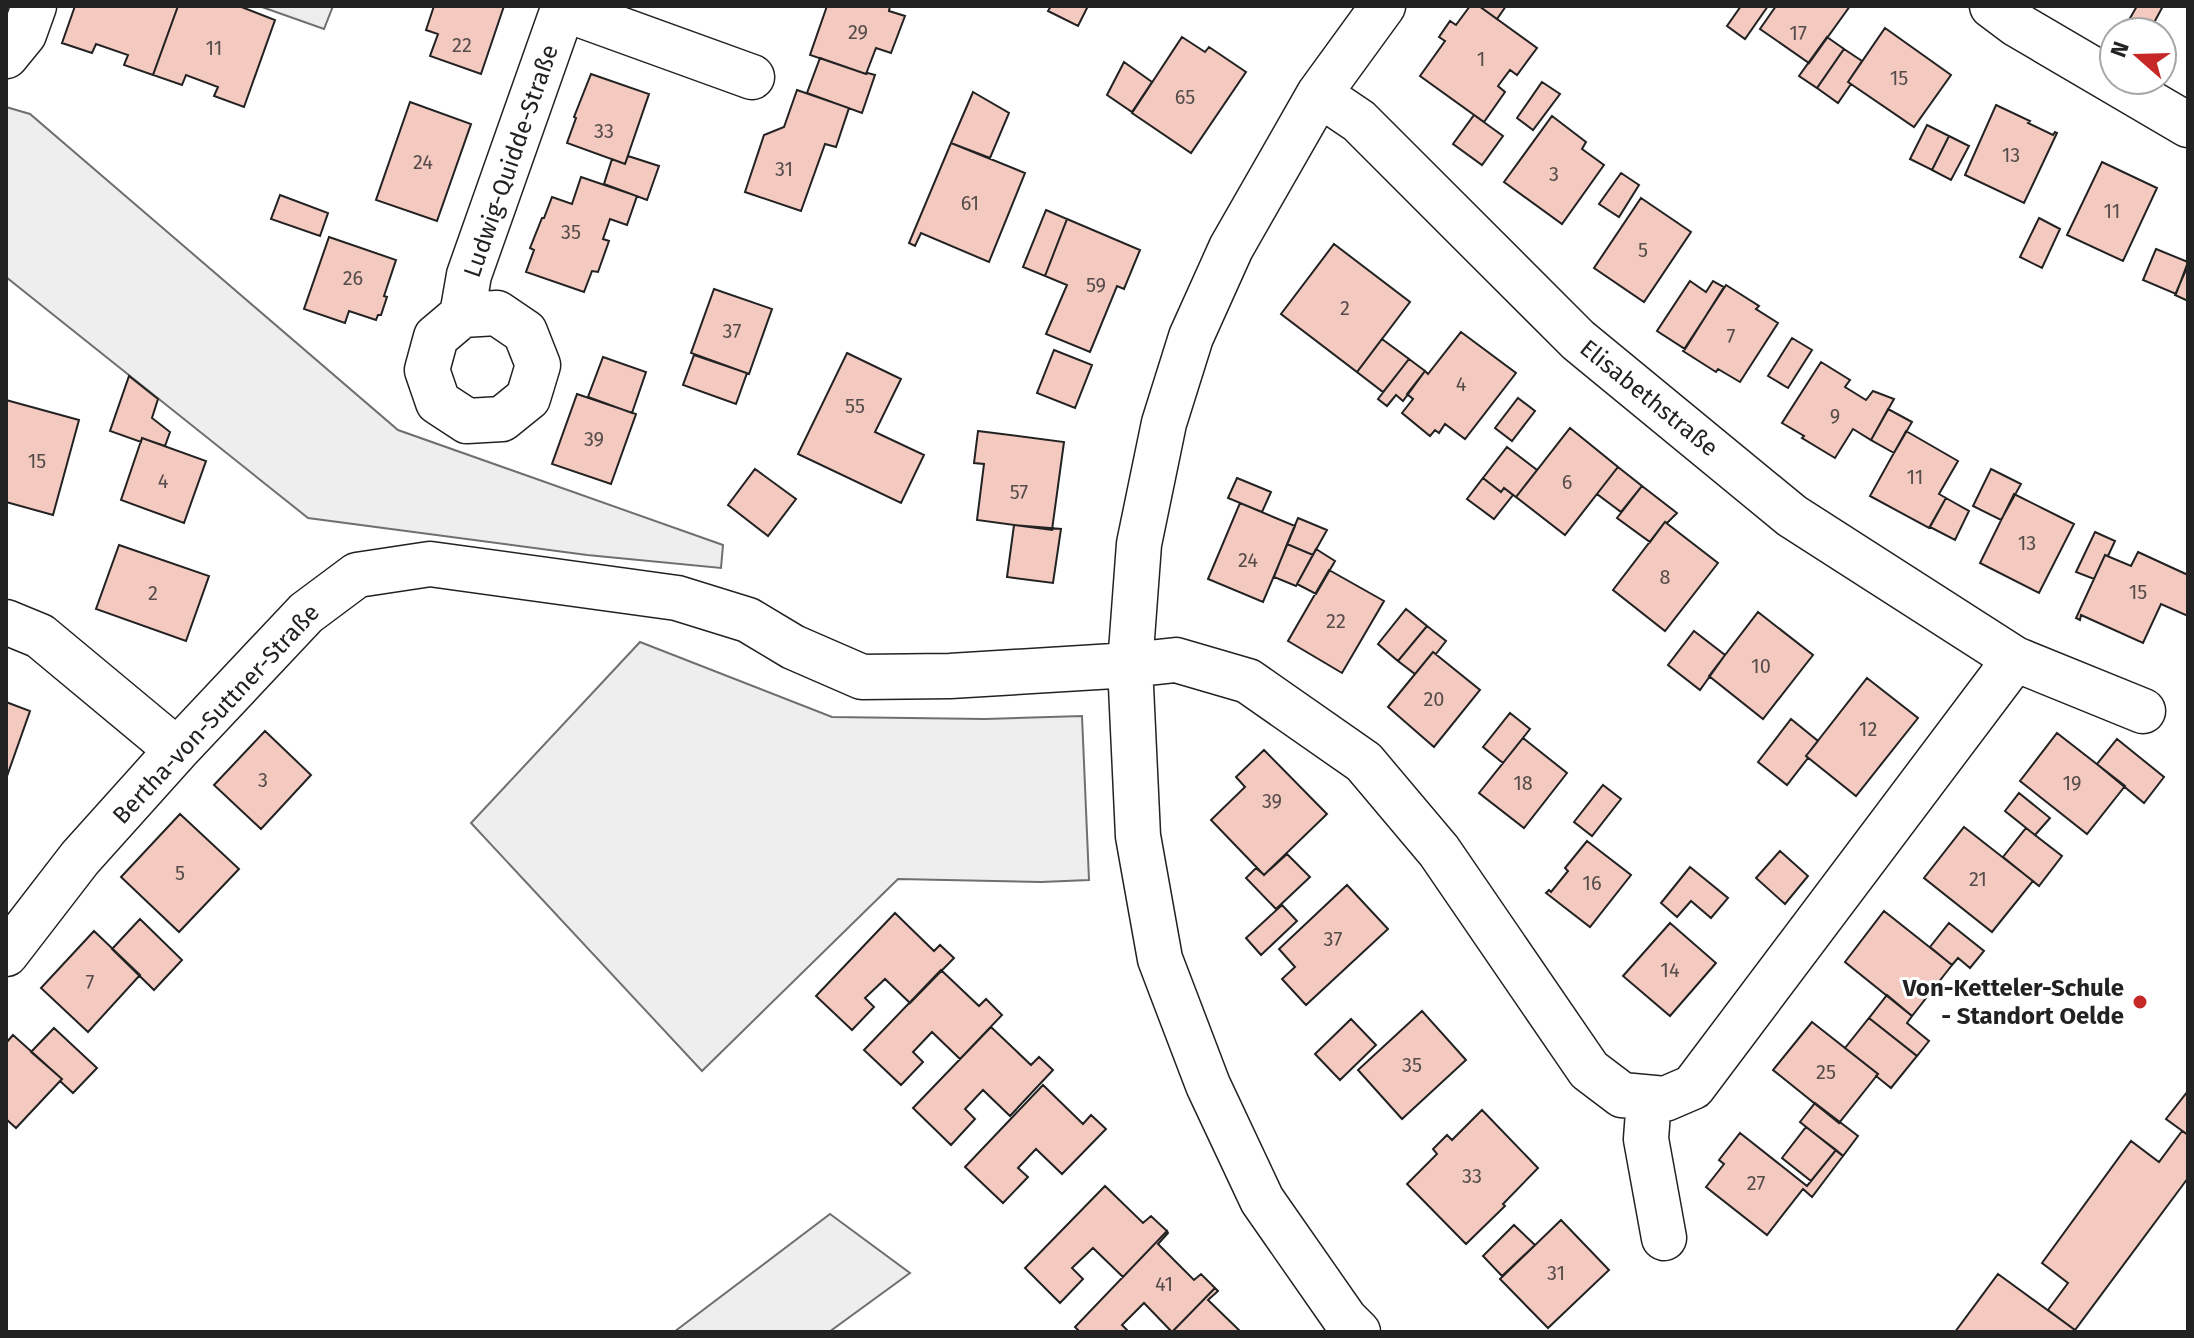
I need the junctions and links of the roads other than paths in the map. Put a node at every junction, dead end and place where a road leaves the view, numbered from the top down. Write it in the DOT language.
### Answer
graph roads {
  1 [pos="34,6"];
  2 [pos="1383,6"];
  3 [pos="1992,6"];
  4 [pos="564,7"];
  5 [pos="6,56"];
  6 [pos="752,77"];
  7 [pos="1319,94"];
  8 [pos="2188,125"];
  9 [pos="462,315"];
  10 [pos="6,622"];
  11 [pos="2015,659"];
  12 [pos="1130,665"];
  13 [pos="2143,711"];
  14 [pos="177,750"];
  15 [pos="6,954"];
  16 [pos="1649,1098"];
  17 [pos="1664,1238"];
  18 [pos="1358,1332"];
  1 -- 5 [label="street"];
  2 -- 7 [label="street"];
  3 -- 8 [label="street"];
  4 -- 6 [label="street, Ludwig-Quidde-Straße"];
  4 -- 9 [label="street, Ludwig-Quidde-Straße"];
  7 -- 11 [label="street, Elisabethstraße"];
  7 -- 12 [label="street"];
  10 -- 14 [label="street"];
  11 -- 13 [label="street, Elisabethstraße"];
  11 -- 16 [label="street"];
  12 -- 14 [label="street, Bertha-von-Suttner-Straße"];
  12 -- 16 [label="street"];
  12 -- 18 [label="street"];
  14 -- 15 [label="street, Bertha-von-Suttner-Straße"];
  16 -- 17 [label="street"];
}
